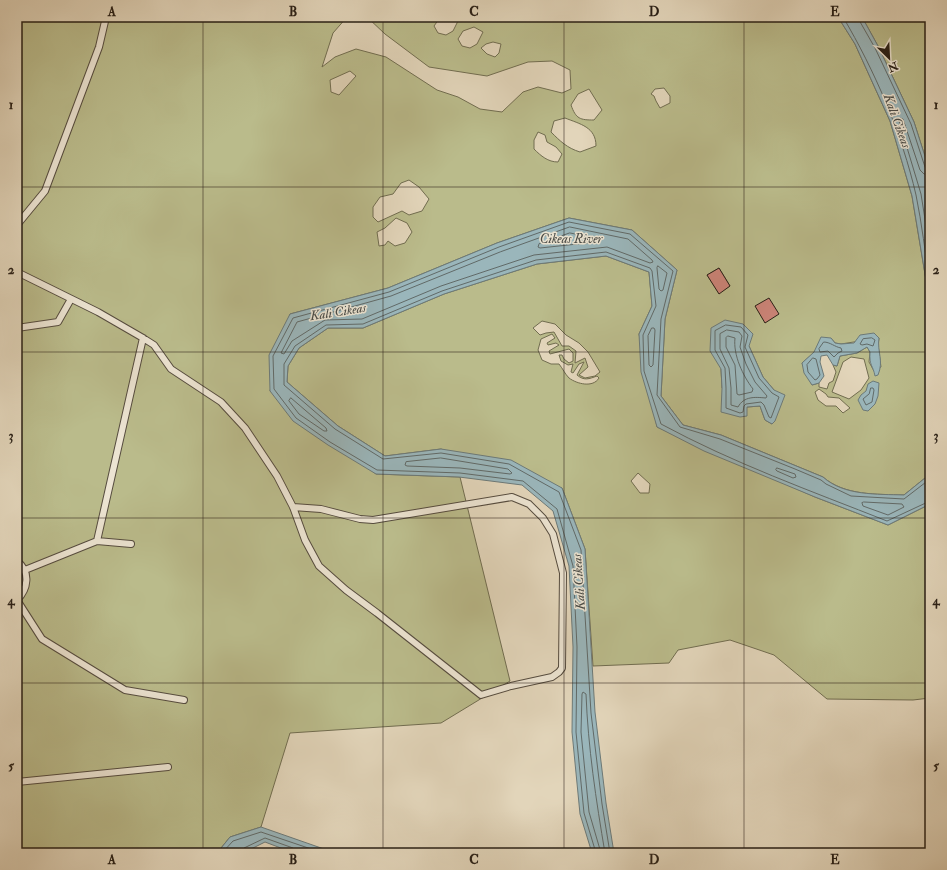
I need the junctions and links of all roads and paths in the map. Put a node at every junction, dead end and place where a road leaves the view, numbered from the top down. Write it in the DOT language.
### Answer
graph roads {
  1 [pos="106,17"];
  2 [pos="17,225"];
  3 [pos="17,272"];
  4 [pos="71,299"];
  5 [pos="17,328"];
  6 [pos="144,338"];
  7 [pos="293,507"];
  8 [pos="98,541"];
  9 [pos="131,544"];
  10 [pos="17,561"];
  11 [pos="25,570"];
  12 [pos="17,600"];
  13 [pos="184,700"];
  14 [pos="168,767"];
  15 [pos="17,782"];
  1 -- 2 [label="lane"];
  3 -- 4 [label="lane"];
  4 -- 5 [label="lane"];
  4 -- 6 [label="lane"];
  6 -- 7 [label="lane"];
  6 -- 8 [label="lane"];
  7 -- 7 [label="lane"];
  8 -- 9 [label="lane"];
  8 -- 11 [label="lane"];
  10 -- 11 [label="lane"];
  11 -- 12 [label="lane"];
  12 -- 13 [label="lane"];
  14 -- 15 [label="lane"];
}
